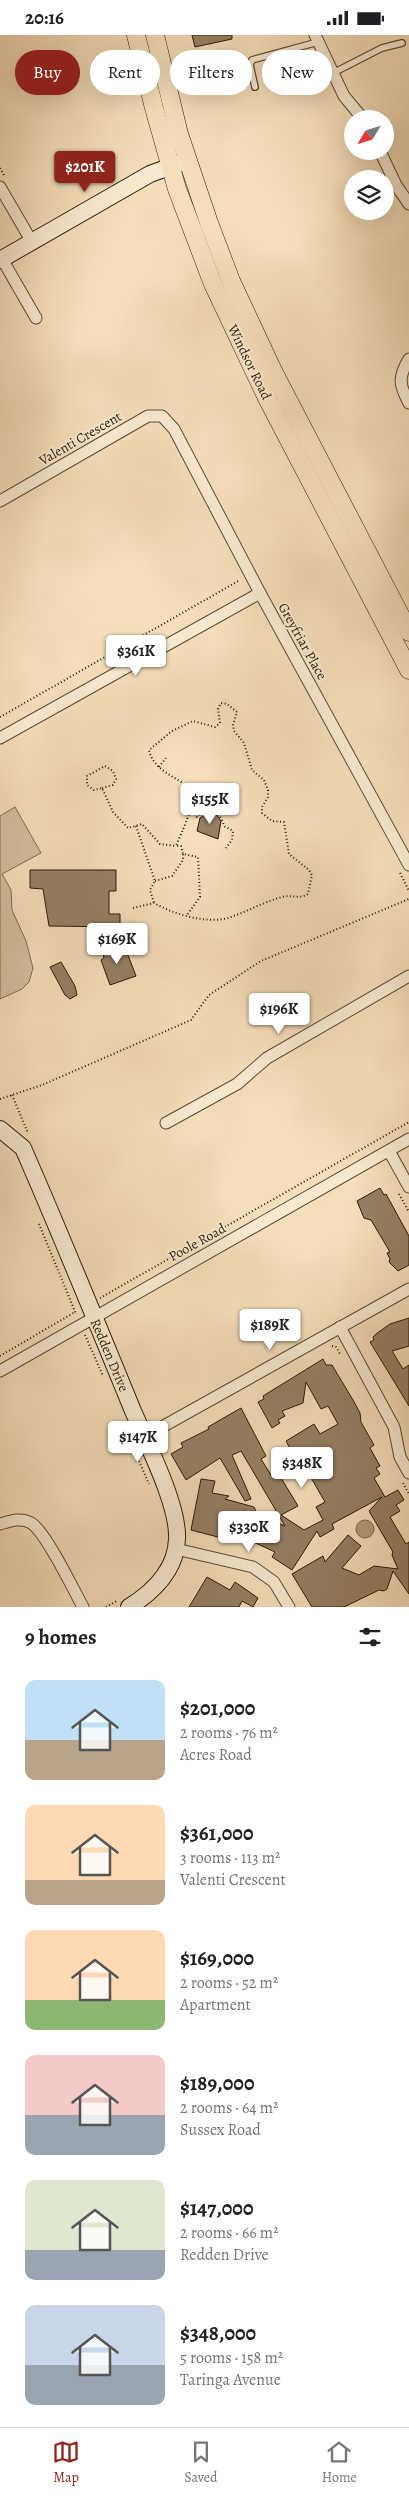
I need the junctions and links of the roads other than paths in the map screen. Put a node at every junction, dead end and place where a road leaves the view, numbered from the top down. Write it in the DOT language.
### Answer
graph roads {
  1 [pos="136,35"];
  2 [pos="155,35"];
  3 [pos="316,39"];
  4 [pos="402,43"];
  5 [pos="333,73"];
  6 [pos="255,87"];
  7 [pos="356,110"];
  8 [pos="188,160"];
  9 [pos="384,160"];
  10 [pos="170,166"];
  11 [pos="0,187"];
  12 [pos="409,204"];
  13 [pos="32,242"];
  14 [pos="1,259"];
  15 [pos="36,318"];
  16 [pos="409,359"];
  17 [pos="409,403"];
  18 [pos="174,429"];
  19 [pos="0,501"];
  20 [pos="260,593"];
  21 [pos="409,632"];
  22 [pos="409,670"];
  23 [pos="0,738"];
  24 [pos="409,865"];
  25 [pos="409,976"];
  26 [pos="166,1123"];
  27 [pos="0,1129"];
  28 [pos="409,1139"];
  29 [pos="389,1151"];
  30 [pos="409,1187"];
  31 [pos="409,1289"];
  32 [pos="85,1315"];
  33 [pos="340,1327"];
  34 [pos="0,1371"];
  35 [pos="138,1441"];
  36 [pos="405,1476"];
  37 [pos="0,1524"];
  38 [pos="176,1549"];
  39 [pos="124,1603"];
  40 [pos="83,1607"];
  41 [pos="289,1607"];
  1 -- 10 [label="main road, Windsor Road"];
  2 -- 8 [label="main road, Windsor Road"];
  3 -- 5 [label="street"];
  3 -- 6 [label="lane"];
  4 -- 5 [label="lane"];
  5 -- 7 [label="street"];
  8 -- 10 [label="street"];
  8 -- 21 [label="main road, Windsor Road"];
  9 -- 12 [label="street"];
  10 -- 13 [label="street"];
  10 -- 22 [label="main road, Windsor Road"];
  11 -- 13 [label="street"];
  13 -- 14 [label="street"];
  14 -- 15 [label="street"];
  16 -- 17 [label="street"];
  18 -- 19 [label="street, Valenti Crescent"];
  18 -- 20 [label="street, Greyfriar Place"];
  20 -- 23 [label="street"];
  20 -- 24 [label="street, Greyfriar Place"];
  25 -- 26 [label="street"];
  27 -- 32 [label="street, Redden Drive"];
  28 -- 29 [label="street, Poole Road"];
  29 -- 30 [label="street"];
  29 -- 32 [label="street, Poole Road"];
  31 -- 33 [label="street"];
  32 -- 34 [label="street, Poole Road"];
  32 -- 35 [label="street, Redden Drive"];
  33 -- 35 [label="street"];
  33 -- 36 [label="street"];
  35 -- 38 [label="street, Redden Drive"];
  37 -- 40 [label="street"];
  38 -- 39 [label="street, Redden Drive"];
  38 -- 41 [label="street"];
}
